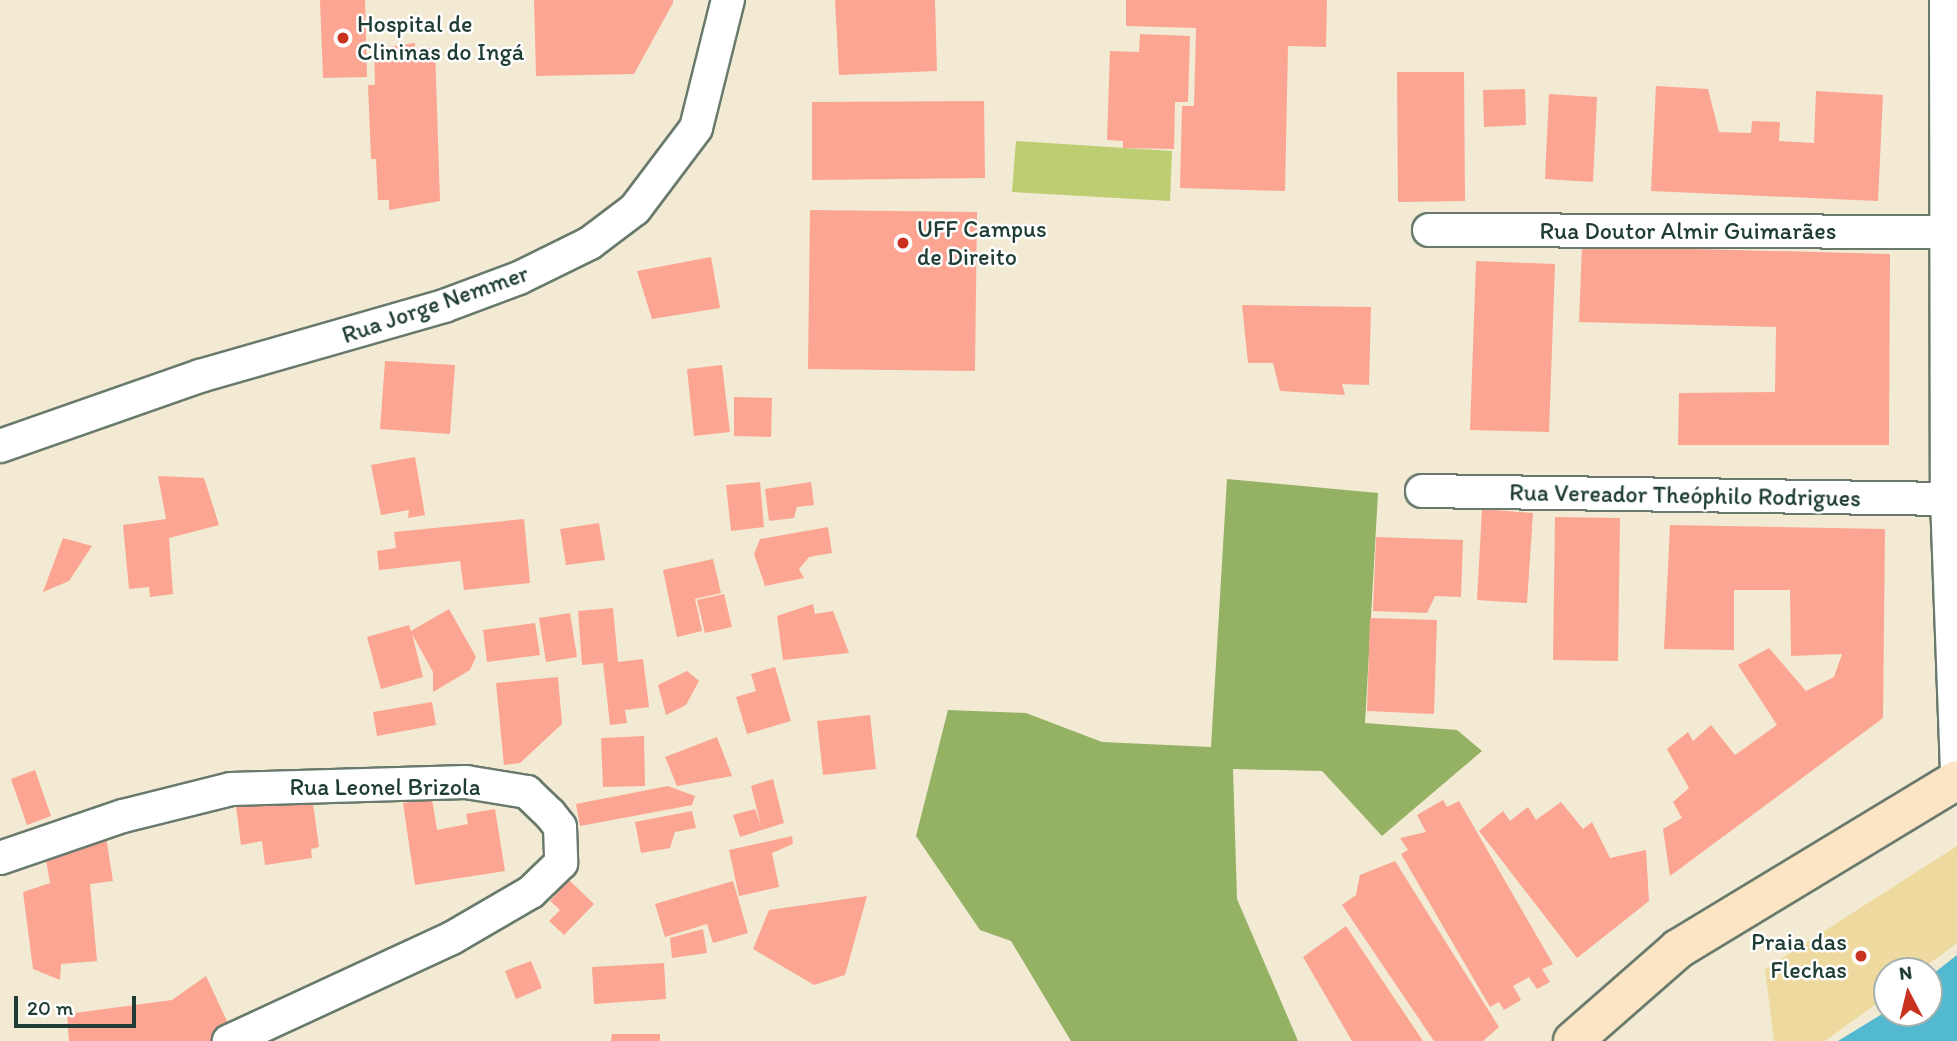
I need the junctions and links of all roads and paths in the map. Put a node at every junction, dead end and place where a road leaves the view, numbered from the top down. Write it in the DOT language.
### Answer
graph roads {
  1 [pos="728,0"];
  2 [pos="1946,0"];
  3 [pos="1429,230"];
  4 [pos="1947,232"];
  5 [pos="8,438"];
  6 [pos="1422,491"];
  7 [pos="1947,499"];
  8 [pos="1957,779"];
  9 [pos="0,858"];
  10 [pos="229,1041"];
  11 [pos="1573,1041"];
  1 -- 5 [label="street, Rua Jorge Nemmer"];
  2 -- 4 [label="street"];
  3 -- 4 [label="street, Rua Doutor Almir Guimarães"];
  4 -- 7 [label="street"];
  6 -- 7 [label="street, Rua Vereador Theóphilo Rodrigues"];
  7 -- 8 [label="street"];
  8 -- 11 [label="main road"];
  9 -- 10 [label="street, Rua Leonel Brizola"];
}
